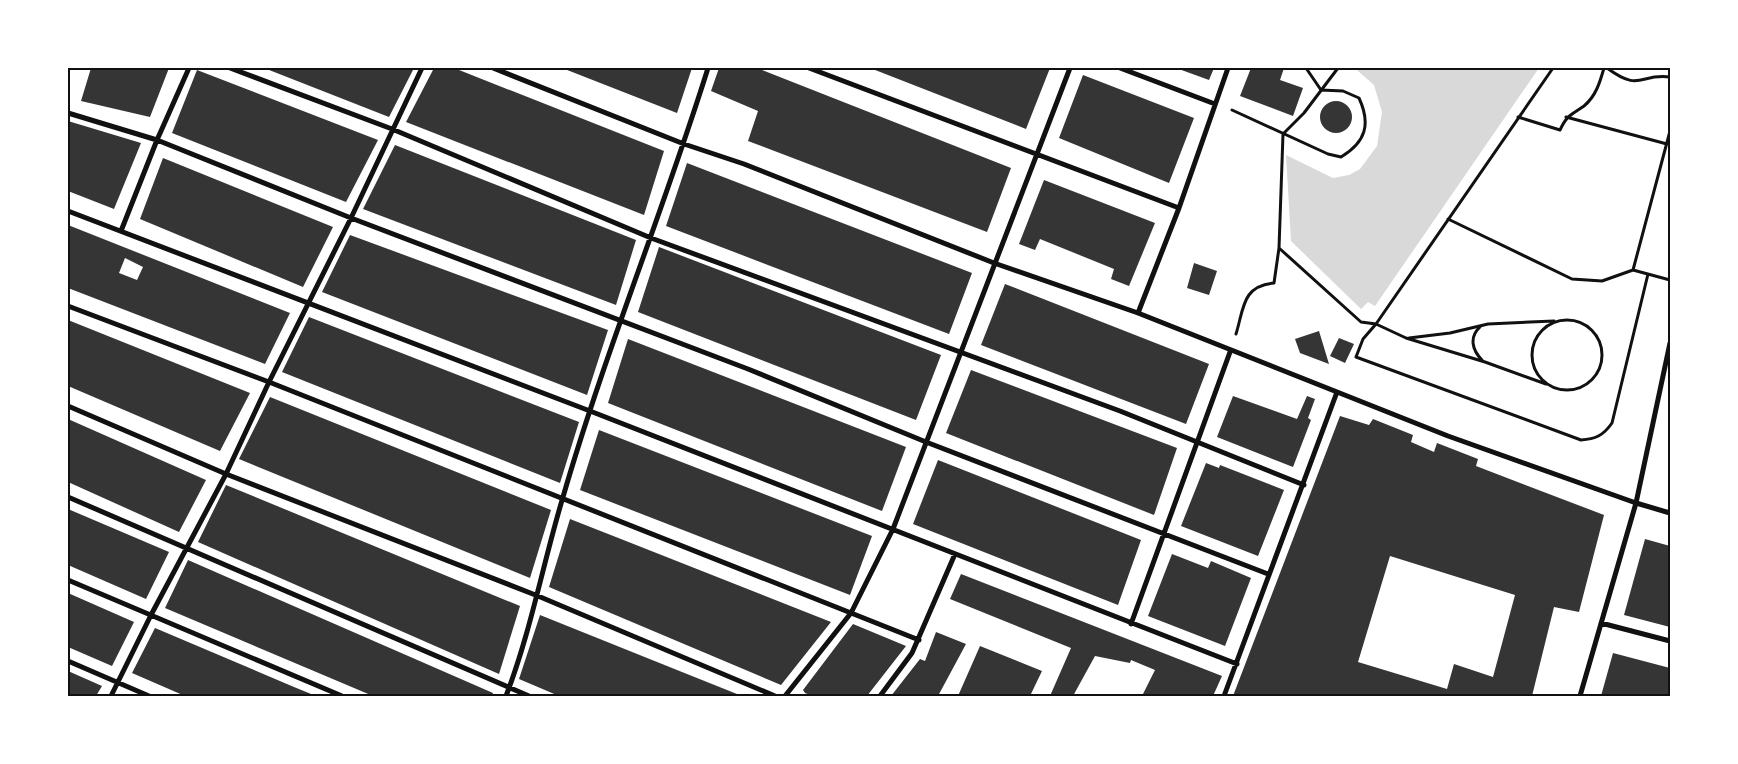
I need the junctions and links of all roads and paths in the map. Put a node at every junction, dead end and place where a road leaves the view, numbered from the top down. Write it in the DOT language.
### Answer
graph roads {
  1 [pos="189,68"];
  2 [pos="230,68"];
  3 [pos="422,68"];
  4 [pos="493,68"];
  5 [pos="708,68"];
  6 [pos="809,68"];
  7 [pos="1070,68"];
  8 [pos="1120,68"];
  9 [pos="1228,68"];
  10 [pos="1306,68"];
  11 [pos="1338,68"];
  12 [pos="1553,68"];
  13 [pos="1606,68"];
  14 [pos="1670,76"];
  15 [pos="1321,90"];
  16 [pos="1215,104"];
  17 [pos="68,112"];
  18 [pos="1518,117"];
  19 [pos="1566,117"];
  20 [pos="392,128"];
  21 [pos="1670,130"];
  22 [pos="1284,134"];
  23 [pos="157,140"];
  24 [pos="684,144"];
  25 [pos="1667,144"];
  26 [pos="1037,153"];
  27 [pos="1179,208"];
  28 [pos="68,210"];
  29 [pos="352,218"];
  30 [pos="1448,219"];
  31 [pos="121,231"];
  32 [pos="651,238"];
  33 [pos="1279,248"];
  34 [pos="994,263"];
  35 [pos="1633,270"];
  36 [pos="1648,274"];
  37 [pos="1670,280"];
  38 [pos="308,303"];
  39 [pos="68,306"];
  40 [pos="1138,313"];
  41 [pos="621,320"];
  42 [pos="1556,321"];
  43 [pos="1376,324"];
  44 [pos="1488,324"];
  45 [pos="1406,338"];
  46 [pos="1670,343"];
  47 [pos="961,351"];
  48 [pos="1230,352"];
  49 [pos="1485,362"];
  50 [pos="1668,370"];
  51 [pos="269,382"];
  52 [pos="1546,384"];
  53 [pos="1337,392"];
  54 [pos="68,406"];
  55 [pos="590,411"];
  56 [pos="926,442"];
  57 [pos="1197,442"];
  58 [pos="226,474"];
  59 [pos="1304,485"];
  60 [pos="68,497"];
  61 [pos="562,498"];
  62 [pos="1636,503"];
  63 [pos="1670,513"];
  64 [pos="893,529"];
  65 [pos="1164,535"];
  66 [pos="186,548"];
  67 [pos="955,554"];
  68 [pos="1268,574"];
  69 [pos="68,580"];
  70 [pos="538,596"];
  71 [pos="851,614"];
  72 [pos="151,615"];
  73 [pos="1601,623"];
  74 [pos="1131,624"];
  75 [pos="918,640"];
  76 [pos="1670,641"];
  77 [pos="68,661"];
  78 [pos="1237,664"];
  79 [pos="118,683"];
  80 [pos="510,688"];
  81 [pos="111,696"];
  82 [pos="149,696"];
  83 [pos="342,696"];
  84 [pos="506,696"];
  85 [pos="529,696"];
  86 [pos="775,696"];
  87 [pos="785,696"];
  88 [pos="880,696"];
  89 [pos="1224,696"];
  90 [pos="1580,696"];
  1 -- 23 [label="street"];
  2 -- 20 [label="street"];
  3 -- 20 [label="street"];
  4 -- 24 [label="street"];
  5 -- 24 [label="street"];
  6 -- 26 [label="street"];
  7 -- 26 [label="street"];
  8 -- 16 [label="street"];
  9 -- 16 [label="street"];
  10 -- 15 [label="path"];
  11 -- 15 [label="path"];
  12 -- 18 [label="path"];
  13 -- 14 [label="path"];
  13 -- 19 [label="path"];
  15 -- 22 [label="path"];
  15 -- 22 [label="path"];
  16 -- 22 [label="path"];
  16 -- 27 [label="street"];
  17 -- 23 [label="street"];
  18 -- 19 [label="path"];
  18 -- 30 [label="path"];
  19 -- 25 [label="path"];
  20 -- 29 [label="street"];
  20 -- 32 [label="street"];
  21 -- 25 [label="path"];
  22 -- 33 [label="path"];
  23 -- 29 [label="street"];
  23 -- 31 [label="street"];
  24 -- 32 [label="street"];
  24 -- 34 [label="street"];
  25 -- 35 [label="path"];
  26 -- 27 [label="street"];
  26 -- 34 [label="street"];
  27 -- 40 [label="street"];
  28 -- 31 [label="street"];
  29 -- 38 [label="street"];
  29 -- 41 [label="street"];
  30 -- 35 [label="path"];
  30 -- 43 [label="path"];
  31 -- 38 [label="street"];
  32 -- 41 [label="street"];
  32 -- 47 [label="street"];
  33 -- 43 [label="path"];
  33 -- 48 [label="path"];
  34 -- 40 [label="street"];
  34 -- 47 [label="street"];
  35 -- 36 [label="path"];
  36 -- 37 [label="path"];
  36 -- 43 [label="path"];
  38 -- 51 [label="street"];
  38 -- 55 [label="street"];
  39 -- 51 [label="street"];
  40 -- 48 [label="street"];
  41 -- 55 [label="street"];
  41 -- 56 [label="street"];
  42 -- 44 [label="path"];
  42 -- 52 [label="path"];
  42 -- 52 [label="path"];
  43 -- 45 [label="path"];
  44 -- 45 [label="path"];
  44 -- 49 [label="path"];
  45 -- 49 [label="path"];
  46 -- 50 [label="street"];
  47 -- 56 [label="street"];
  47 -- 57 [label="street"];
  48 -- 53 [label="street"];
  48 -- 57 [label="street"];
  49 -- 52 [label="path"];
  50 -- 62 [label="street"];
  51 -- 58 [label="street"];
  51 -- 61 [label="street"];
  53 -- 59 [label="street"];
  53 -- 62 [label="street"];
  54 -- 58 [label="street"];
  55 -- 61 [label="street"];
  55 -- 64 [label="street"];
  56 -- 64 [label="street"];
  56 -- 65 [label="street"];
  57 -- 59 [label="street"];
  57 -- 65 [label="street"];
  58 -- 66 [label="street"];
  58 -- 70 [label="street"];
  59 -- 68 [label="street"];
  60 -- 66 [label="street"];
  61 -- 70 [label="street"];
  61 -- 71 [label="street"];
  62 -- 63 [label="street"];
  62 -- 73 [label="street"];
  64 -- 67 [label="street"];
  64 -- 71 [label="street"];
  65 -- 68 [label="street"];
  65 -- 74 [label="street"];
  66 -- 72 [label="street"];
  66 -- 80 [label="street"];
  67 -- 74 [label="street"];
  67 -- 75 [label="street"];
  68 -- 78 [label="street"];
  69 -- 72 [label="street"];
  70 -- 80 [label="street"];
  70 -- 86 [label="street"];
  71 -- 75 [label="street"];
  71 -- 87 [label="street"];
  72 -- 79 [label="street"];
  72 -- 83 [label="street"];
  73 -- 76 [label="street"];
  73 -- 90 [label="street"];
  74 -- 78 [label="street"];
  75 -- 88 [label="street"];
  77 -- 79 [label="street"];
  78 -- 89 [label="street"];
  79 -- 81 [label="street"];
  79 -- 82 [label="street"];
  80 -- 84 [label="street"];
  80 -- 85 [label="street"];
}
